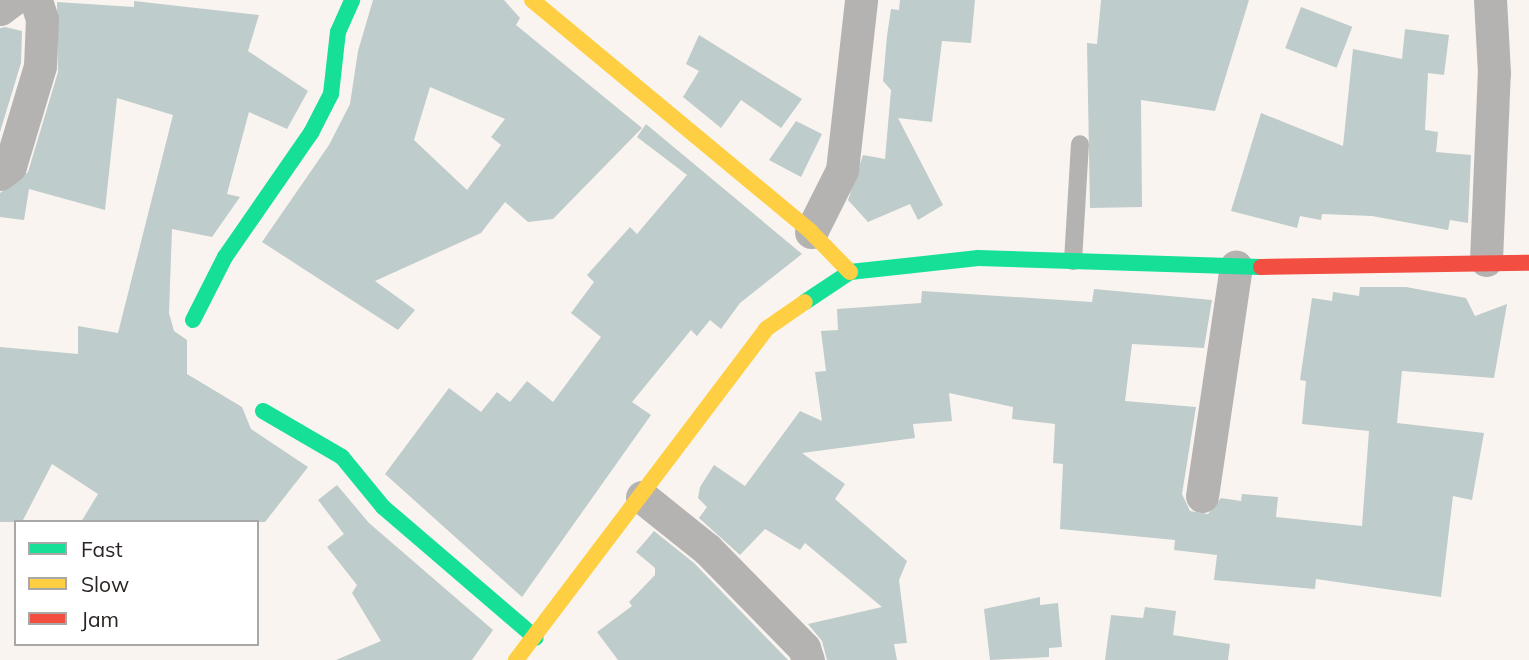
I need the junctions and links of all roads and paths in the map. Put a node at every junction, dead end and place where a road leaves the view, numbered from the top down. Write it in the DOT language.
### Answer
graph roads {
  1 [pos="12,0"];
  2 [pos="36,0"];
  3 [pos="352,0"];
  4 [pos="532,0"];
  5 [pos="861,0"];
  6 [pos="1490,0"];
  7 [pos="0,9"];
  8 [pos="1080,145"];
  9 [pos="0,174"];
  10 [pos="811,232"];
  11 [pos="1486,260"];
  12 [pos="1073,261"];
  13 [pos="1529,263"];
  14 [pos="1236,267"];
  15 [pos="850,272"];
  16 [pos="193,320"];
  17 [pos="262,411"];
  18 [pos="1202,496"];
  19 [pos="642,497"];
  20 [pos="536,638"];
  21 [pos="516,660"];
  22 [pos="808,660"];
  1 -- 7 [label="street"];
  2 -- 9 [label="street"];
  3 -- 16 [label="street"];
  4 -- 10 [label="street"];
  5 -- 10 [label="street"];
  6 -- 11 [label="street"];
  8 -- 12 [label="lane"];
  10 -- 15 [label="street"];
  11 -- 13 [label="street"];
  11 -- 14 [label="street"];
  12 -- 14 [label="street"];
  12 -- 15 [label="street"];
  14 -- 18 [label="street"];
  15 -- 19 [label="street"];
  17 -- 20 [label="street"];
  19 -- 20 [label="street"];
  19 -- 22 [label="street"];
  20 -- 21 [label="street"];
}
